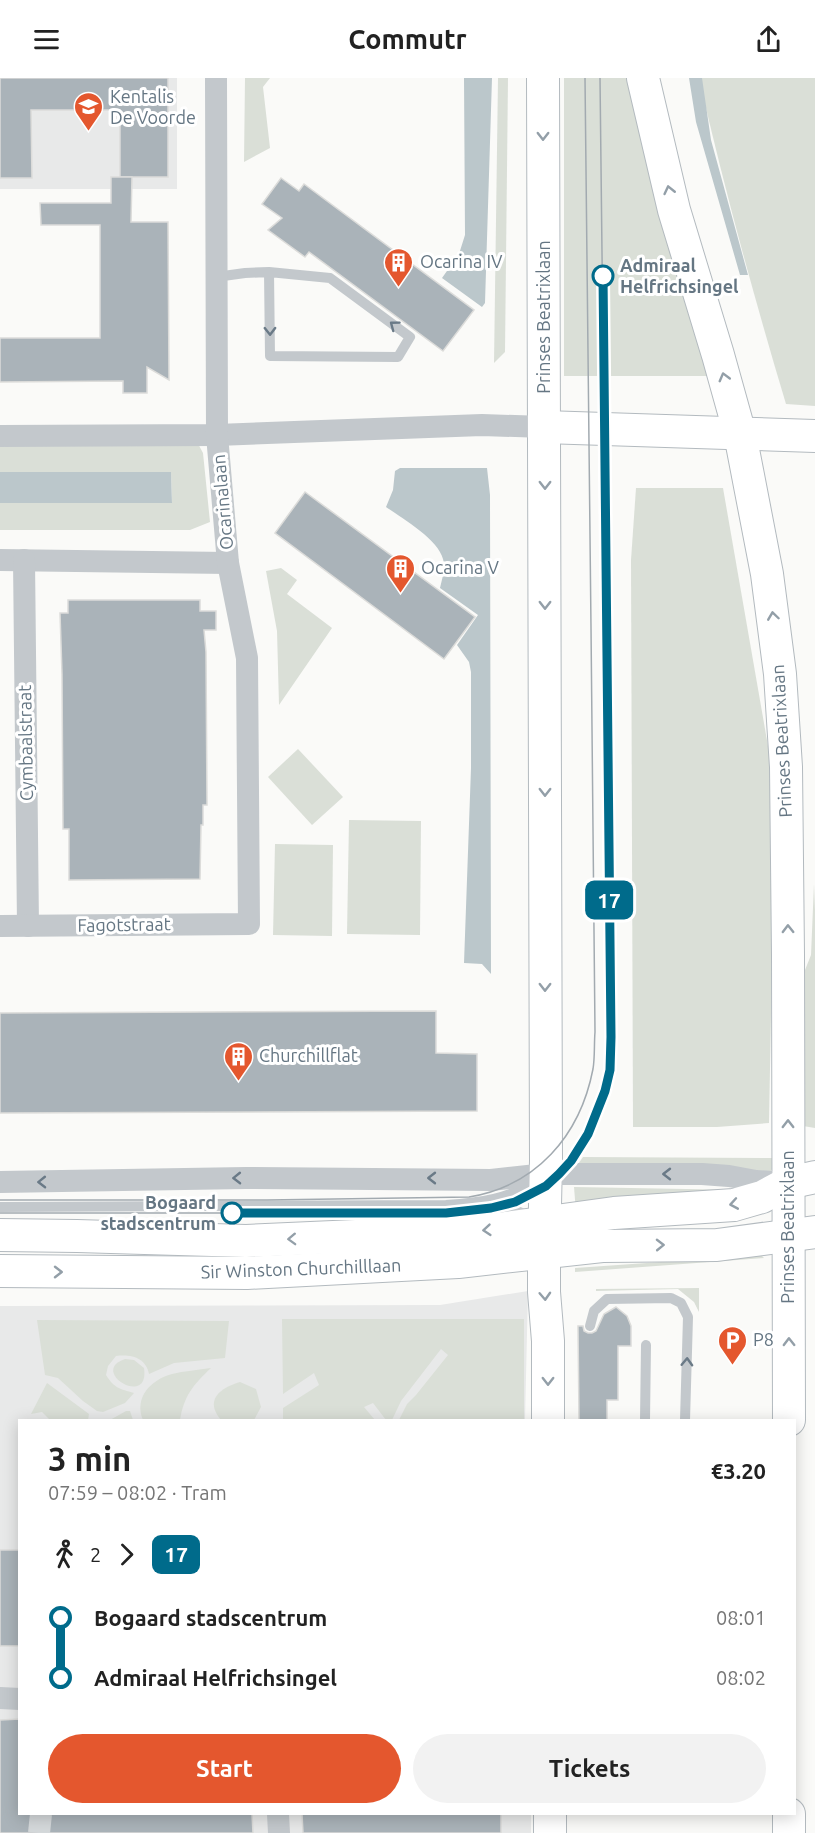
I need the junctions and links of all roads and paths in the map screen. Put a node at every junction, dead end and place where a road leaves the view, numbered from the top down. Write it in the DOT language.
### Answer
graph roads {
  1 [pos="216,78"];
  2 [pos="543,78"];
  3 [pos="643,78"];
  4 [pos="269,272"];
  5 [pos="216,277"];
  6 [pos="544,427"];
  7 [pos="740,434"];
  8 [pos="217,435"];
  9 [pos="0,436"];
  10 [pos="815,436"];
  11 [pos="0,560"];
  12 [pos="24,560"];
  13 [pos="228,563"];
  14 [pos="249,924"];
  15 [pos="0,926"];
  16 [pos="28,926"];
  17 [pos="546,1174"];
  18 [pos="802,1180"];
  19 [pos="0,1182"];
  20 [pos="490,1200"];
  21 [pos="0,1207"];
  22 [pos="0,1235"];
  23 [pos="551,1235"];
  24 [pos="801,1235"];
  25 [pos="0,1272"];
  26 [pos="590,1326"];
  27 [pos="646,1345"];
  28 [pos="548,1419"];
  29 [pos="645,1419"];
  30 [pos="685,1419"];
  31 [pos="789,1419"];
  32 [pos="0,1698"];
  33 [pos="18,1699"];
  34 [pos="278,1815"];
  35 [pos="550,1815"];
  36 [pos="789,1815"];
  37 [pos="279,1833"];
  38 [pos="550,1833"];
  39 [pos="789,1833"];
  1 -- 5 [label="street, Ocarinalaan"];
  2 -- 6 [label="main road, Prinses Beatrixlaan, one-way"];
  7 -- 3 [label="main road, Prinses Beatrixlaan, one-way"];
  4 -- 4 [label="lane, one-way"];
  4 -- 5 [label="lane"];
  5 -- 8 [label="street, Ocarinalaan"];
  6 -- 7 [label="main road"];
  6 -- 8 [label="street"];
  6 -- 17 [label="main road, Prinses Beatrixlaan, one-way"];
  7 -- 10 [label="main road"];
  18 -- 7 [label="main road, Prinses Beatrixlaan, one-way"];
  8 -- 9 [label="street"];
  8 -- 13 [label="street, Ocarinalaan"];
  11 -- 12 [label="street"];
  12 -- 13 [label="street"];
  12 -- 16 [label="street, Cymbaalstraat"];
  13 -- 14 [label="street, Ocarinalaan"];
  14 -- 16 [label="street, Fagotstraat"];
  15 -- 16 [label="street, Fagotstraat"];
  18 -- 17 [label="street, one-way"];
  17 -- 19 [label="street, one-way"];
  17 -- 20 [label="lane, Sir Winston Churchilllaan"];
  17 -- 23 [label="main road, Prinses Beatrixlaan"];
  18 -- 23 [label="main road, Sir Winston Churchilllaan, one-way"];
  18 -- 24 [label="main road, Prinses Beatrixlaan"];
  20 -- 21 [label="lane, Sir Winston Churchilllaan"];
  20 -- 23 [label="lane, Sir Winston Churchilllaan"];
  23 -- 22 [label="main road, Sir Winston Churchilllaan, one-way"];
  23 -- 24 [label="main road, Sir Winston Churchilllaan, one-way"];
  25 -- 23 [label="main road, Sir Winston Churchilllaan, one-way"];
  23 -- 28 [label="main road, Prinses Beatrixlaan, one-way"];
  31 -- 24 [label="main road, Prinses Beatrixlaan, one-way"];
  30 -- 26 [label="lane, one-way"];
  27 -- 29 [label="lane"];
  32 -- 33 [label="street"];
  34 -- 37 [label="street"];
  35 -- 38 [label="main road"];
  36 -- 39 [label="main road"];
}
